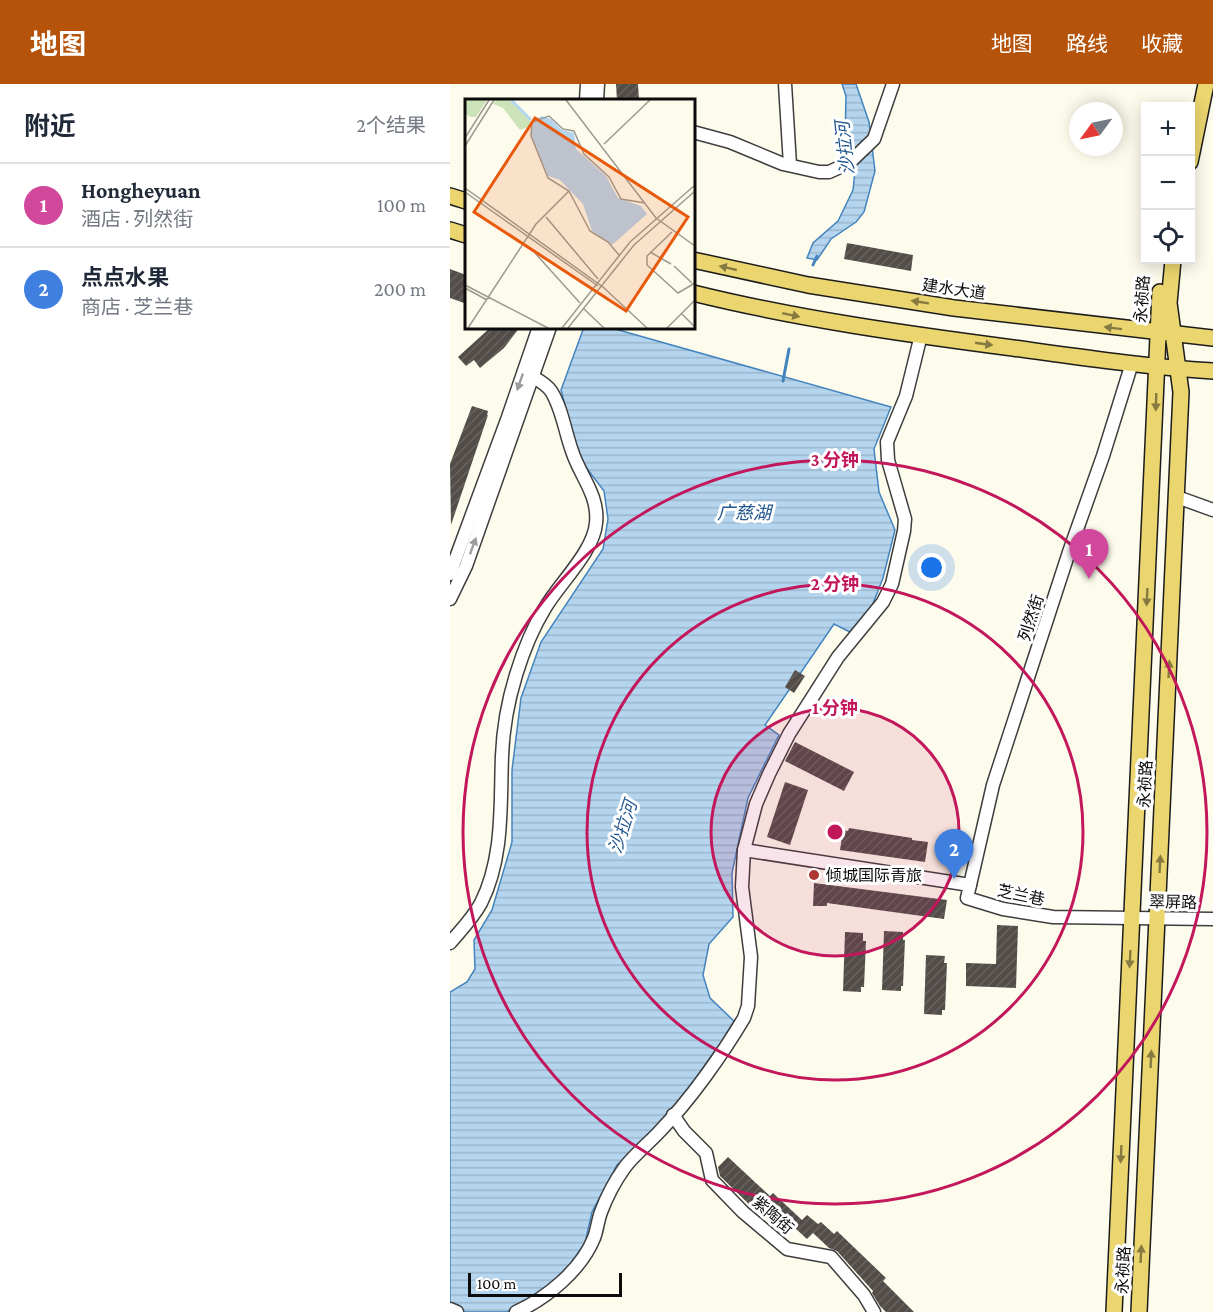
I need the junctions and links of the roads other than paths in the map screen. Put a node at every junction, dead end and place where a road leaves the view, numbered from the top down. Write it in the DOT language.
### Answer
graph roads {
  1 [pos="587,84"];
  2 [pos="598,84"];
  3 [pos="785,84"];
  4 [pos="893,84"];
  5 [pos="1197,84"];
  6 [pos="1206,84"];
  7 [pos="586,99"];
  8 [pos="597,99"];
  9 [pos="1194,102"];
  10 [pos="694,132"];
  11 [pos="1192,156"];
  12 [pos="790,165"];
  13 [pos="450,196"];
  14 [pos="465,201"];
  15 [pos="450,230"];
  16 [pos="465,235"];
  17 [pos="694,260"];
  18 [pos="1163,264"];
  19 [pos="1173,264"];
  20 [pos="694,293"];
  21 [pos="539,328"];
  22 [pos="550,328"];
  23 [pos="1166,333"];
  24 [pos="921,335"];
  25 [pos="1213,338"];
  26 [pos="1132,363"];
  27 [pos="1157,365"];
  28 [pos="1178,368"];
  29 [pos="1213,371"];
  30 [pos="533,377"];
  31 [pos="1176,497"];
  32 [pos="1213,510"];
  33 [pos="450,574"];
  34 [pos="450,599"];
  35 [pos="744,850"];
  36 [pos="970,885"];
  37 [pos="1132,918"];
  38 [pos="1157,918"];
  39 [pos="1213,919"];
  40 [pos="450,943"];
  41 [pos="673,1115"];
  42 [pos="450,1309"];
  43 [pos="457,1312"];
  44 [pos="516,1312"];
  45 [pos="874,1312"];
  46 [pos="1114,1312"];
  47 [pos="1139,1312"];
  1 -- 7 [label="street"];
  2 -- 8 [label="street"];
  3 -- 12 [label="street"];
  4 -- 12 [label="street"];
  5 -- 9 [label="main road"];
  6 -- 11 [label="main road"];
  10 -- 12 [label="street"];
  13 -- 14 [label="main road"];
  15 -- 16 [label="main road"];
  23 -- 17 [label="main road, 建水大道, one-way"];
  18 -- 23 [label="main road, 永祯路"];
  19 -- 23 [label="main road, 永祯路"];
  20 -- 24 [label="main road, one-way"];
  21 -- 33 [label="street, one-way"];
  22 -- 30 [label="street"];
  23 -- 25 [label="main road, 建水大道"];
  23 -- 27 [label="main road, 永祯路"];
  23 -- 28 [label="main road, 永祯路"];
  24 -- 26 [label="main road, one-way"];
  24 -- 35 [label="street"];
  26 -- 27 [label="main road"];
  26 -- 36 [label="street, 列然街"];
  27 -- 28 [label="main road"];
  27 -- 37 [label="main road, 永祯路, one-way"];
  28 -- 29 [label="main road"];
  28 -- 31 [label="main road, 永祯路"];
  34 -- 30 [label="street, one-way"];
  30 -- 40 [label="street"];
  31 -- 32 [label="street"];
  38 -- 31 [label="main road, 永祯路, one-way"];
  35 -- 36 [label="street"];
  35 -- 41 [label="street"];
  36 -- 37 [label="street, 芝兰巷"];
  37 -- 38 [label="street, 翠屏路"];
  37 -- 46 [label="main road, 永祯路, one-way"];
  38 -- 39 [label="street, 翠屏路"];
  47 -- 38 [label="main road, 永祯路, one-way"];
  41 -- 44 [label="street"];
  41 -- 45 [label="street, 紫陶街"];
  42 -- 43 [label="street"];
}
